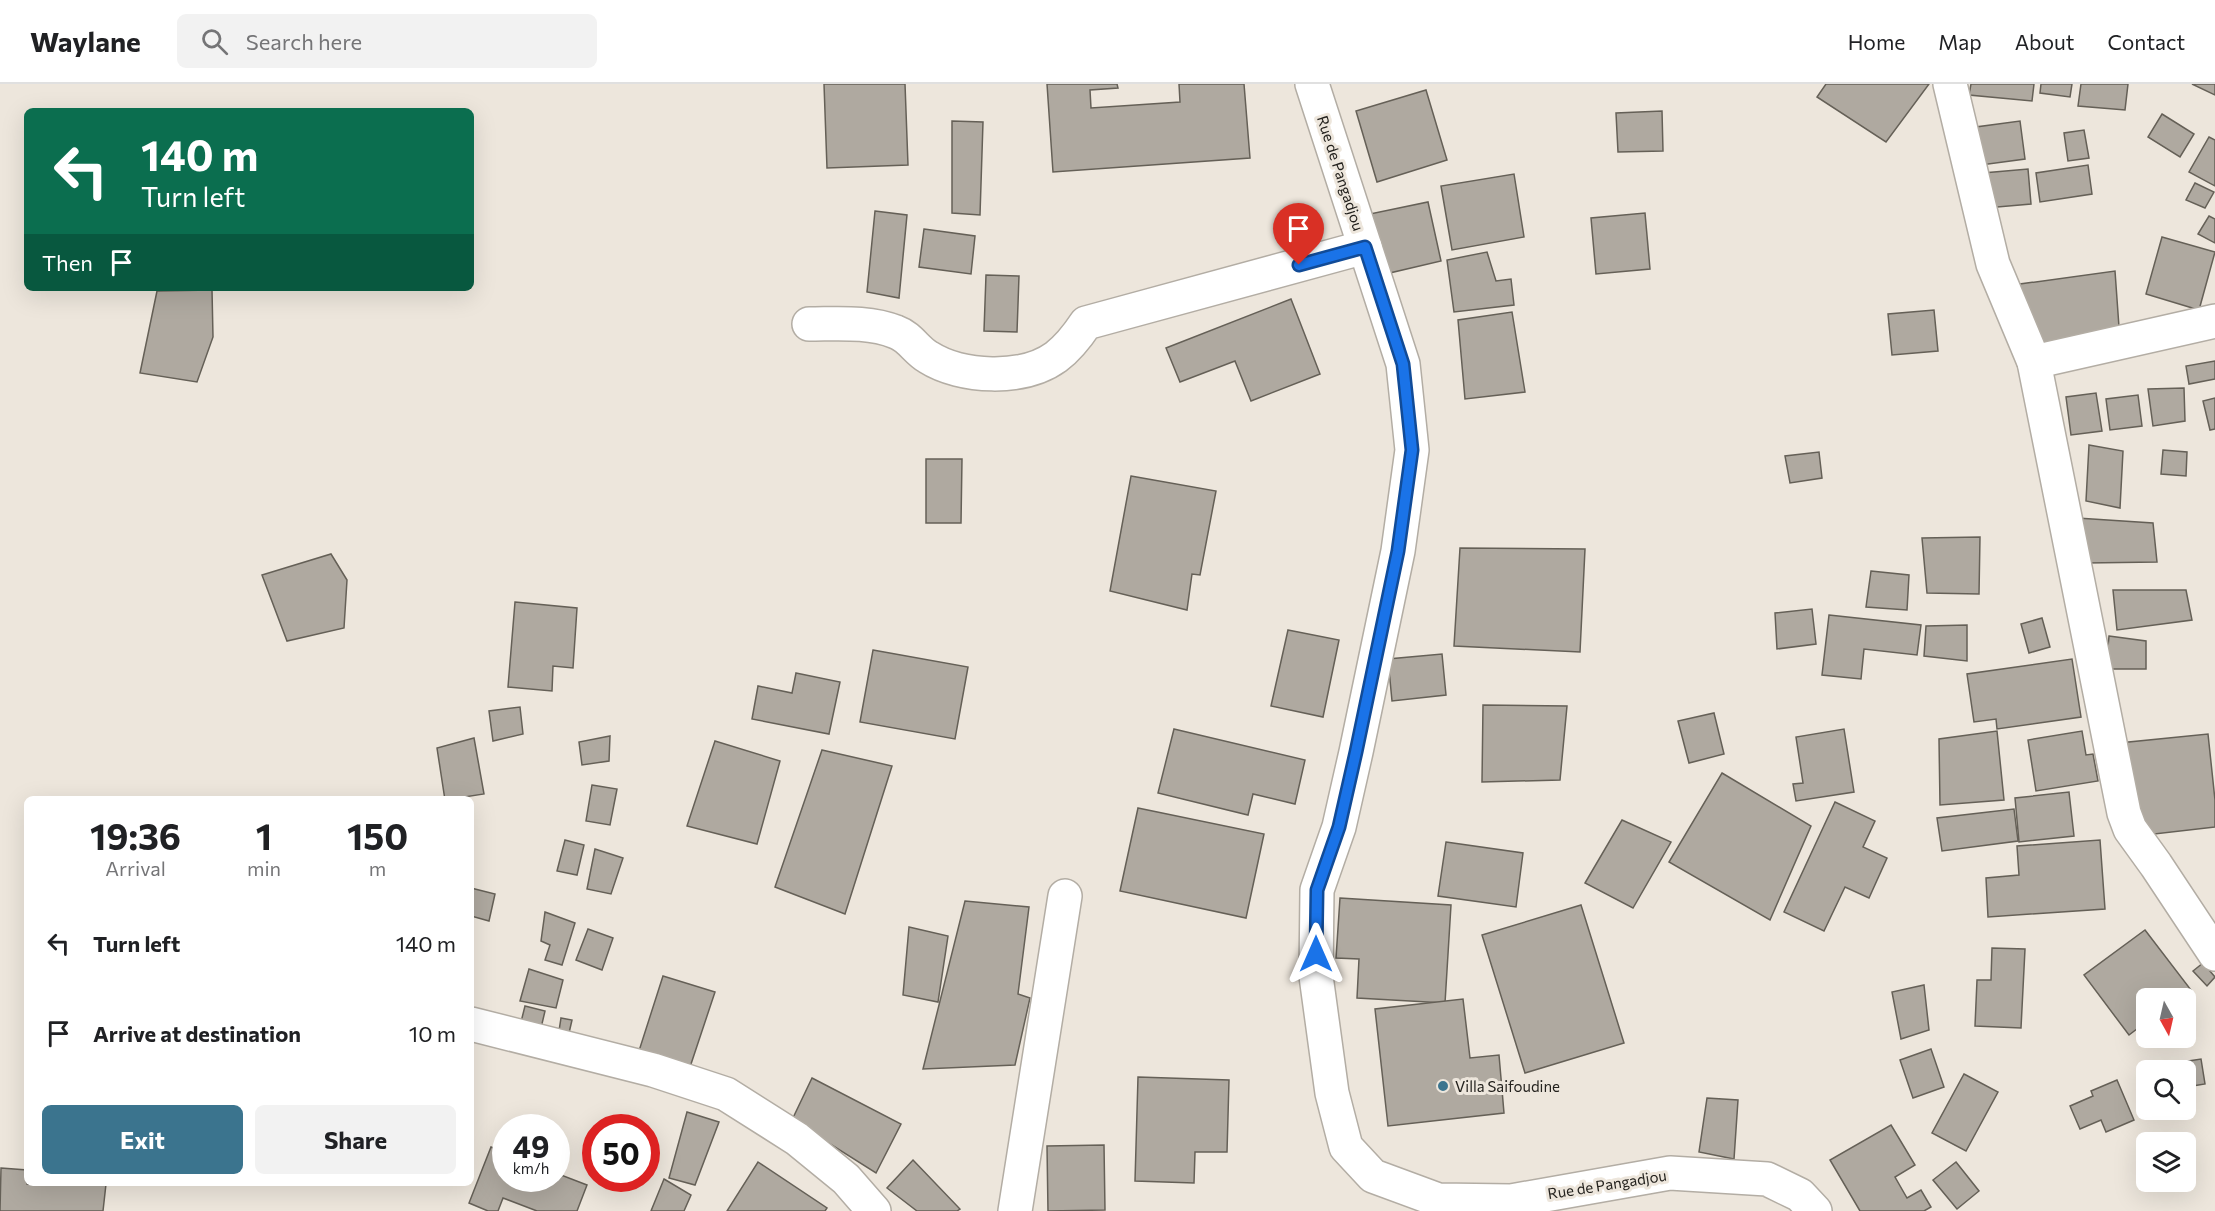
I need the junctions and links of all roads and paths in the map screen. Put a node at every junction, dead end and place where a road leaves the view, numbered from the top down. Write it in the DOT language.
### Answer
graph roads {
  1 [pos="1311,84"];
  2 [pos="1950,84"];
  3 [pos="1365,247"];
  4 [pos="2215,321"];
  5 [pos="809,324"];
  6 [pos="2034,362"];
  7 [pos="1065,896"];
  8 [pos="2215,954"];
  9 [pos="474,1025"];
  10 [pos="874,1211"];
  11 [pos="1015,1211"];
  12 [pos="1815,1211"];
  1 -- 3 [label="street, Rue de Pangadjou"];
  2 -- 6 [label="street"];
  3 -- 5 [label="street"];
  3 -- 12 [label="street, Rue de Pangadjou"];
  4 -- 6 [label="street"];
  6 -- 8 [label="street"];
  7 -- 11 [label="street"];
  9 -- 10 [label="street"];
}
